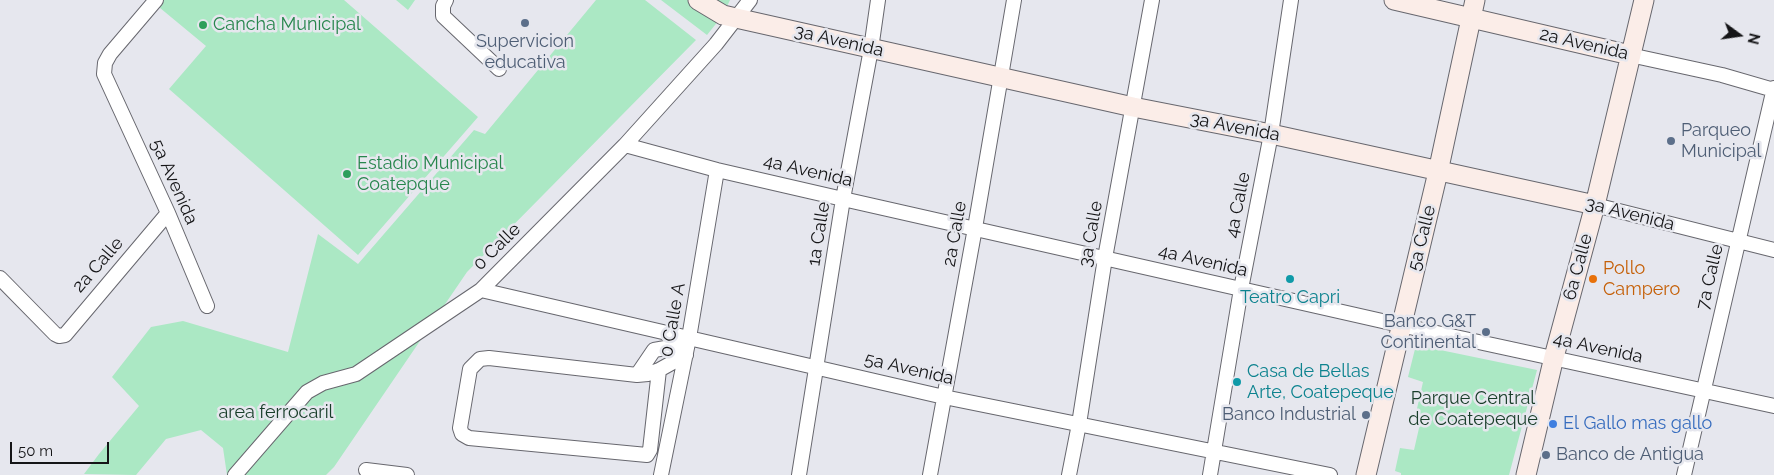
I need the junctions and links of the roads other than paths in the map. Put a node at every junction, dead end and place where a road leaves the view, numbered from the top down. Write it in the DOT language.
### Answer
graph roads {
  1 [pos="156,0"];
  2 [pos="446,0"];
  3 [pos="698,0"];
  4 [pos="750,0"];
  5 [pos="878,0"];
  6 [pos="1014,0"];
  7 [pos="1152,0"];
  8 [pos="1291,0"];
  9 [pos="1394,0"];
  10 [pos="1644,0"];
  11 [pos="1473,9"];
  12 [pos="736,18"];
  13 [pos="872,48"];
  14 [pos="1630,54"];
  15 [pos="500,69"];
  16 [pos="1001,78"];
  17 [pos="1774,89"];
  18 [pos="1134,107"];
  19 [pos="1271,134"];
  20 [pos="625,145"];
  21 [pos="717,170"];
  22 [pos="1438,172"];
  23 [pos="843,199"];
  24 [pos="1595,205"];
  25 [pos="168,213"];
  26 [pos="975,228"];
  27 [pos="1738,241"];
  28 [pos="1774,250"];
  29 [pos="1106,258"];
  30 [pos="0,278"];
  31 [pos="1241,289"];
  32 [pos="481,290"];
  33 [pos="208,306"];
  34 [pos="1400,325"];
  35 [pos="687,346"];
  36 [pos="1554,357"];
  37 [pos="816,366"];
  38 [pos="659,370"];
  39 [pos="637,375"];
  40 [pos="1703,389"];
  41 [pos="944,397"];
  42 [pos="1774,406"];
  43 [pos="1079,424"];
  44 [pos="1213,452"];
  45 [pos="366,470"];
  46 [pos="235,475"];
  47 [pos="407,475"];
  48 [pos="661,475"];
  49 [pos="799,475"];
  50 [pos="930,475"];
  51 [pos="1069,475"];
  52 [pos="1210,475"];
  53 [pos="1330,475"];
  54 [pos="1366,475"];
  55 [pos="1526,475"];
  56 [pos="1684,475"];
  1 -- 25 [label="street, 5a Avenida"];
  2 -- 15 [label="street"];
  3 -- 12 [label="main road, 3a Avenida"];
  4 -- 12 [label="street, 0 Calle"];
  5 -- 13 [label="street, 1a Calle"];
  6 -- 16 [label="street, 2a Calle"];
  7 -- 18 [label="street, 3a Calle"];
  8 -- 19 [label="street, 4a Calle"];
  9 -- 11 [label="main road, 2a Avenida"];
  10 -- 14 [label="main road, 6a Calle"];
  11 -- 14 [label="main road, 2a Avenida"];
  11 -- 22 [label="main road, 5a Calle"];
  12 -- 13 [label="main road, 3a Avenida"];
  12 -- 20 [label="street, 0 Calle"];
  13 -- 16 [label="main road, 3a Avenida"];
  13 -- 23 [label="street, 1a Calle"];
  14 -- 17 [label="street, 2a Avenida"];
  14 -- 24 [label="main road, 6a Calle"];
  16 -- 18 [label="main road, 3a Avenida"];
  16 -- 26 [label="street, 2a Calle"];
  17 -- 27 [label="street, 7a Calle"];
  18 -- 19 [label="main road, 3a Avenida"];
  18 -- 29 [label="street, 3a Calle"];
  19 -- 22 [label="main road, 3a Avenida"];
  19 -- 31 [label="street, 4a Calle"];
  20 -- 21 [label="street, 4a Avenida"];
  20 -- 32 [label="street, 0 Calle"];
  21 -- 23 [label="street, 4a Avenida"];
  21 -- 35 [label="street, 0 Calle A"];
  22 -- 24 [label="main road, 3a Avenida"];
  22 -- 34 [label="main road, 5a Calle"];
  23 -- 26 [label="street, 4a Avenida"];
  23 -- 37 [label="street, 1a Calle"];
  24 -- 27 [label="street, 3a Avenida"];
  24 -- 36 [label="main road, 6a Calle"];
  25 -- 30 [label="street, 2a Calle"];
  25 -- 33 [label="street, 5a Avenida"];
  26 -- 29 [label="street, 4a Avenida"];
  26 -- 41 [label="street, 2a Calle"];
  27 -- 28 [label="street, 3a Avenida"];
  27 -- 40 [label="street, 7a Calle"];
  29 -- 31 [label="street, 4a Avenida"];
  29 -- 43 [label="street, 3a Calle"];
  31 -- 34 [label="street, 4a Avenida"];
  31 -- 44 [label="street, 4a Calle"];
  32 -- 35 [label="street, 5a Avenida"];
  32 -- 46 [label="street, 0 Calle"];
  34 -- 36 [label="street, 4a Avenida"];
  34 -- 54 [label="main road, 5a Calle"];
  35 -- 37 [label="street, 5a Avenida"];
  35 -- 38 [label="street"];
  35 -- 39 [label="street"];
  35 -- 48 [label="street, 0 Calle A"];
  36 -- 40 [label="street, 4a Avenida"];
  36 -- 55 [label="main road, 6a Calle"];
  37 -- 41 [label="street, 5a Avenida"];
  37 -- 49 [label="street, 1a Calle"];
  38 -- 39 [label="street"];
  38 -- 39 [label="street"];
  40 -- 42 [label="street, 4a Avenida"];
  40 -- 56 [label="street, 7a Calle"];
  41 -- 43 [label="street, 5a Avenida"];
  41 -- 50 [label="street, 2a Calle"];
  43 -- 44 [label="street, 5a Avenida"];
  43 -- 51 [label="street, 3a Calle"];
  44 -- 52 [label="street, 4a Calle"];
  44 -- 53 [label="street, 5a Avenida"];
  45 -- 47 [label="street"];
}
